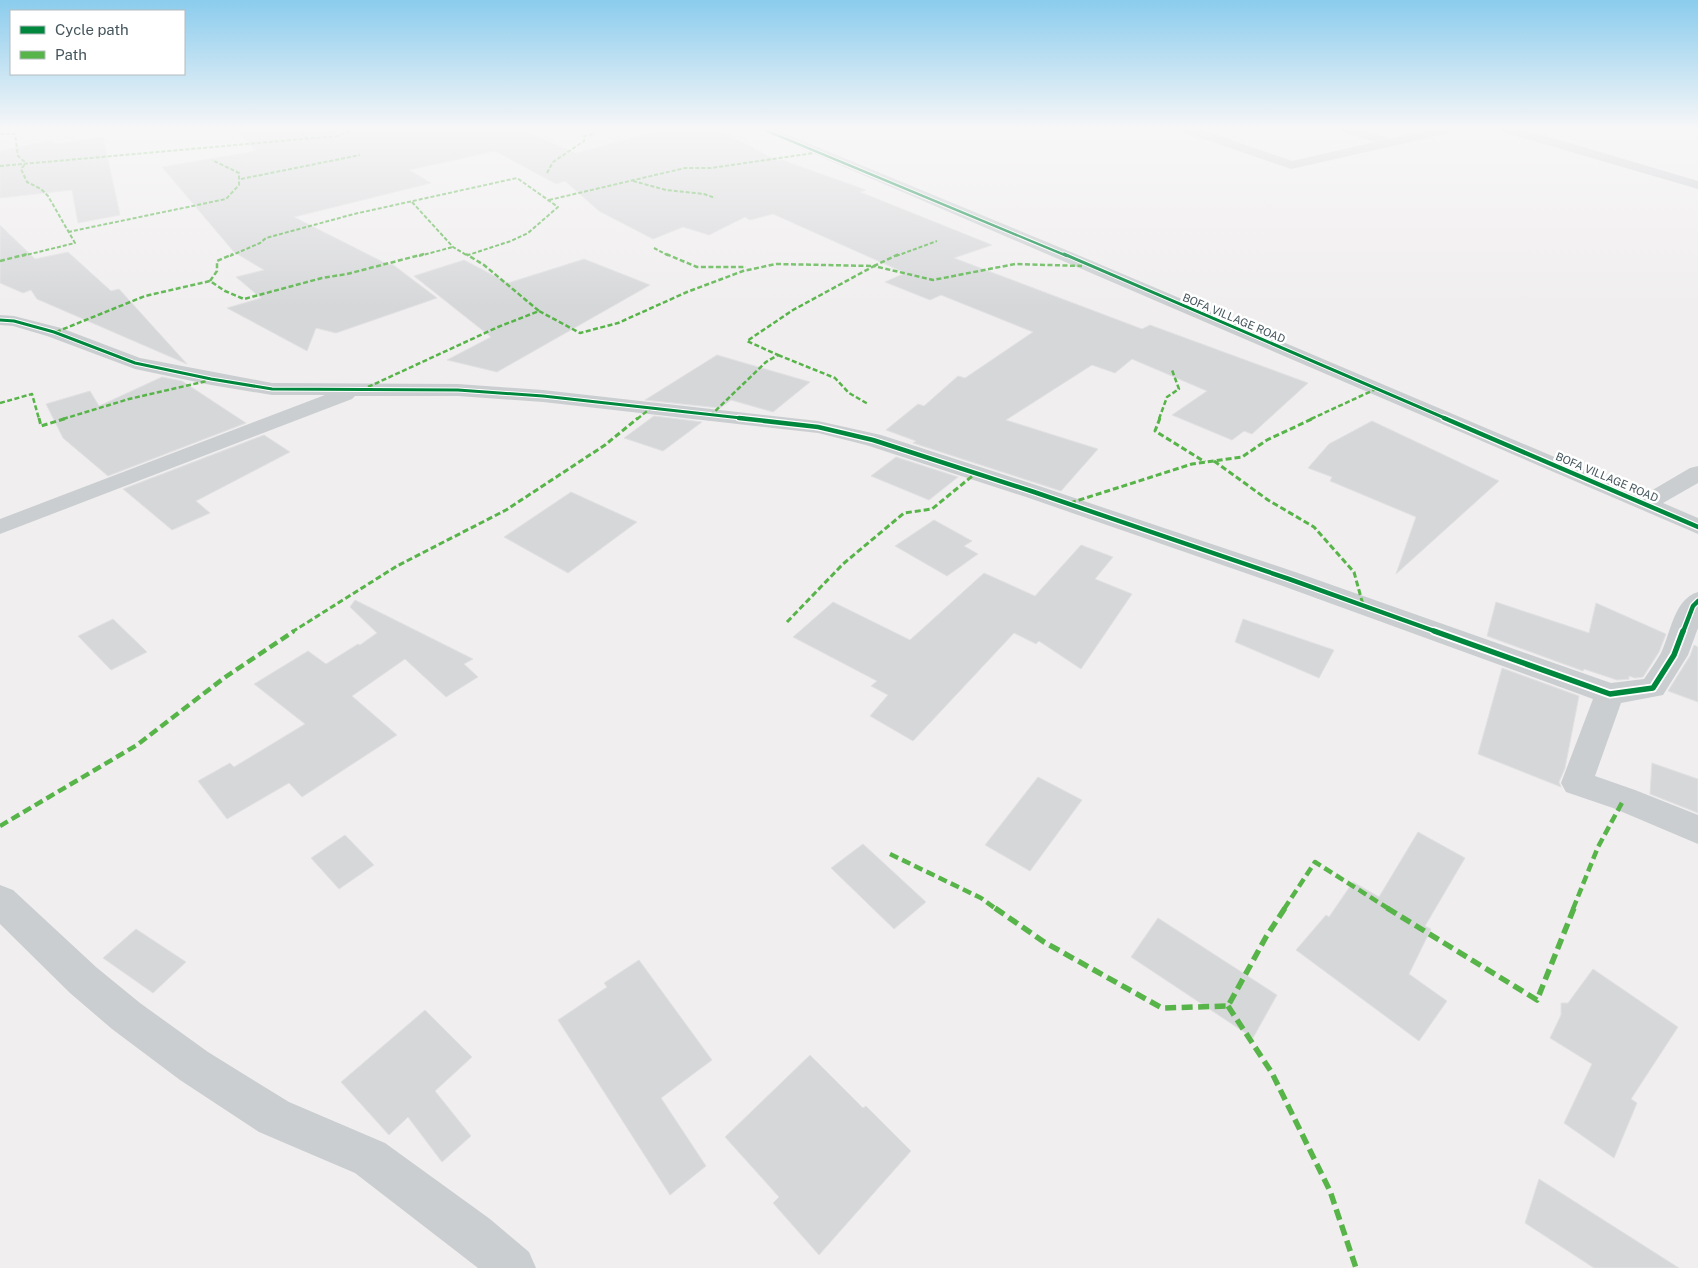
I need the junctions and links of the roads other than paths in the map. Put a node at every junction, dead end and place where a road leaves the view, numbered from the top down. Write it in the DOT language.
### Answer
graph roads {
  1 [pos="904,188"];
  2 [pos="0,320"];
  3 [pos="361,390"];
  4 [pos="1698,473"];
  5 [pos="1645,504"];
  6 [pos="1698,527"];
  7 [pos="0,528"];
  8 [pos="1698,601"];
  9 [pos="1610,694"];
  10 [pos="1698,830"];
  11 [pos="0,901"];
  12 [pos="513,1268"];
  1 -- 5 [label="street, BOFA VILLAGE ROAD"];
  2 -- 3 [label="street"];
  3 -- 7 [label="street"];
  3 -- 9 [label="street"];
  4 -- 5 [label="street"];
  5 -- 6 [label="street, BOFA VILLAGE ROAD"];
  8 -- 9 [label="street"];
  9 -- 10 [label="street"];
  11 -- 12 [label="street"];
}
